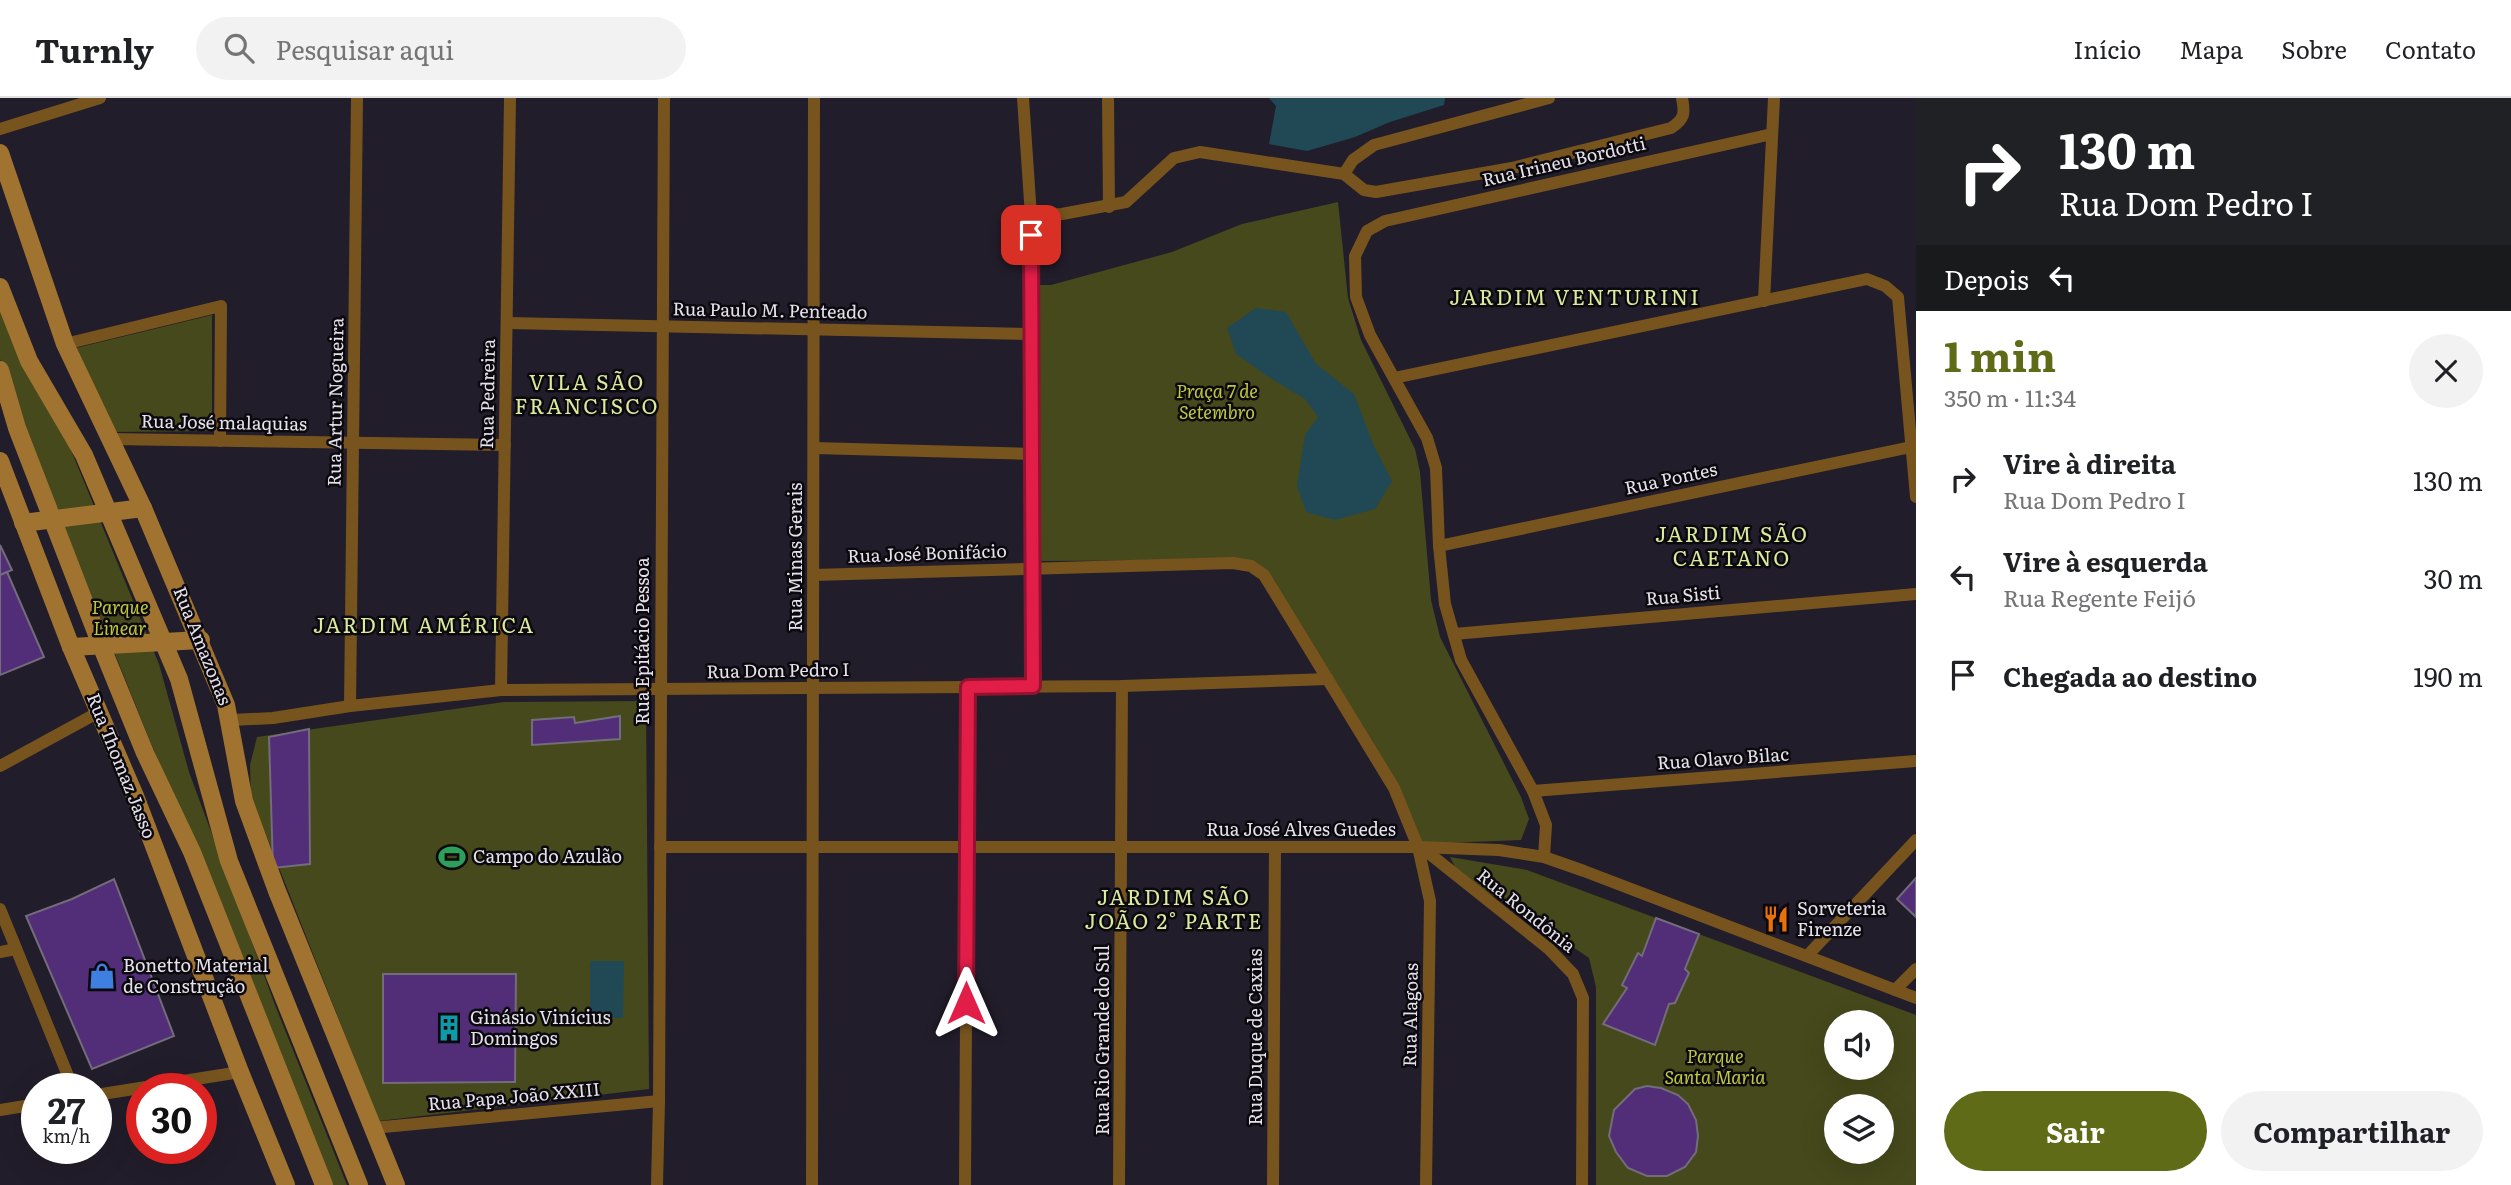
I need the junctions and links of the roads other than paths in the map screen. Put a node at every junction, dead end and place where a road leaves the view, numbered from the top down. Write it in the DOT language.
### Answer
graph roads {
  1 [pos="100,98"];
  2 [pos="357,98"];
  3 [pos="510,98"];
  4 [pos="664,98"];
  5 [pos="814,98"];
  6 [pos="1023,98"];
  7 [pos="1108,98"];
  8 [pos="1549,98"];
  9 [pos="1682,98"];
  10 [pos="1774,98"];
  11 [pos="0,129"];
  12 [pos="1772,134"];
  13 [pos="0,153"];
  14 [pos="1344,174"];
  15 [pos="1109,207"];
  16 [pos="1031,216"];
  17 [pos="0,287"];
  18 [pos="1764,301"];
  19 [pos="507,323"];
  20 [pos="663,326"];
  21 [pos="814,330"];
  22 [pos="1032,334"];
  23 [pos="65,344"];
  24 [pos="0,370"];
  25 [pos="1394,377"];
  26 [pos="111,439"];
  27 [pos="220,440"];
  28 [pos="354,443"];
  29 [pos="505,445"];
  30 [pos="1911,447"];
  31 [pos="814,448"];
  32 [pos="1032,454"];
  33 [pos="0,461"];
  34 [pos="1916,498"];
  35 [pos="144,508"];
  36 [pos="107,513"];
  37 [pos="51,519"];
  38 [pos="23,523"];
  39 [pos="1439,546"];
  40 [pos="1251,566"];
  41 [pos="1032,569"];
  42 [pos="813,575"];
  43 [pos="1916,594"];
  44 [pos="1454,634"];
  45 [pos="201,640"];
  46 [pos="163,642"];
  47 [pos="101,645"];
  48 [pos="71,647"];
  49 [pos="1328,679"];
  50 [pos="1033,686"];
  51 [pos="1122,686"];
  52 [pos="968,687"];
  53 [pos="813,688"];
  54 [pos="501,690"];
  55 [pos="660,690"];
  56 [pos="350,706"];
  57 [pos="99,712"];
  58 [pos="230,720"];
  59 [pos="1916,761"];
  60 [pos="0,766"];
  61 [pos="1533,791"];
  62 [pos="1916,840"];
  63 [pos="660,847"];
  64 [pos="814,847"];
  65 [pos="967,847"];
  66 [pos="1121,847"];
  67 [pos="1275,847"];
  68 [pos="1420,847"];
  69 [pos="1545,857"];
  70 [pos="0,909"];
  71 [pos="16,949"];
  72 [pos="0,952"];
  73 [pos="1807,956"];
  74 [pos="1916,969"];
  75 [pos="1895,990"];
  76 [pos="1916,998"];
  77 [pos="240,1072"];
  78 [pos="67,1073"];
  79 [pos="112,1092"];
  80 [pos="659,1101"];
  81 [pos="21,1107"];
  82 [pos="0,1110"];
  83 [pos="373,1128"];
  84 [pos="286,1185"];
  85 [pos="324,1185"];
  86 [pos="359,1185"];
  87 [pos="396,1185"];
  88 [pos="657,1185"];
  89 [pos="812,1185"];
  90 [pos="965,1185"];
  91 [pos="1119,1185"];
  92 [pos="1273,1185"];
  93 [pos="1426,1185"];
  94 [pos="1582,1185"];
  1 -- 11 [label="street"];
  2 -- 28 [label="street, Rua Artur Nogueira"];
  3 -- 19 [label="street, Rua Pedreira"];
  4 -- 20 [label="street, Rua Epitácio Pessoa"];
  5 -- 21 [label="street, Rua Minas Gerais"];
  6 -- 16 [label="street"];
  7 -- 15 [label="street"];
  8 -- 14 [label="street"];
  9 -- 14 [label="street"];
  10 -- 12 [label="street"];
  12 -- 18 [label="street"];
  12 -- 25 [label="street, Rua Irineu Bordotti"];
  13 -- 23 [label="main road, Rua Amazonas"];
  14 -- 15 [label="street"];
  15 -- 16 [label="street"];
  16 -- 22 [label="street"];
  17 -- 36 [label="main road"];
  18 -- 25 [label="street"];
  18 -- 30 [label="street"];
  19 -- 20 [label="street, Rua Paulo M. Penteado"];
  19 -- 29 [label="street, Rua Pedreira"];
  20 -- 21 [label="street, Rua Paulo M. Penteado"];
  20 -- 55 [label="street, Rua Epitácio Pessoa"];
  21 -- 22 [label="street, Rua Paulo M. Penteado"];
  21 -- 31 [label="street, Rua Minas Gerais"];
  22 -- 32 [label="street"];
  23 -- 26 [label="main road, Rua Amazonas"];
  23 -- 27 [label="street"];
  24 -- 37 [label="main road"];
  25 -- 39 [label="street"];
  26 -- 27 [label="street, Rua José malaquias"];
  26 -- 35 [label="main road, Rua Amazonas"];
  27 -- 28 [label="street, Rua José malaquias"];
  28 -- 29 [label="street, Rua José malaquias"];
  28 -- 56 [label="street, Rua Artur Nogueira"];
  29 -- 54 [label="street, Rua Pedreira"];
  30 -- 34 [label="street"];
  30 -- 39 [label="street, Rua Pontes"];
  31 -- 32 [label="street"];
  31 -- 42 [label="street, Rua Minas Gerais"];
  32 -- 41 [label="street"];
  33 -- 38 [label="main road, Rua Thomaz Jasso"];
  35 -- 36 [label="main road"];
  35 -- 45 [label="main road, Rua Amazonas"];
  36 -- 37 [label="main road"];
  36 -- 46 [label="main road"];
  37 -- 38 [label="main road"];
  37 -- 47 [label="main road"];
  38 -- 48 [label="main road, Rua Thomaz Jasso"];
  39 -- 44 [label="street"];
  40 -- 41 [label="street, Rua José Bonifácio"];
  40 -- 49 [label="street, Rua Alagoas"];
  41 -- 42 [label="street, Rua José Bonifácio"];
  41 -- 50 [label="street"];
  42 -- 53 [label="street, Rua Minas Gerais"];
  43 -- 44 [label="street, Rua Sisti"];
  44 -- 61 [label="street"];
  45 -- 46 [label="main road"];
  45 -- 58 [label="main road, Rua Amazonas"];
  46 -- 47 [label="main road"];
  46 -- 86 [label="main road"];
  47 -- 48 [label="main road"];
  47 -- 85 [label="main road"];
  48 -- 57 [label="main road, Rua Thomaz Jasso"];
  49 -- 51 [label="street, Rua Dom Pedro I"];
  49 -- 68 [label="street, Rua Alagoas"];
  50 -- 51 [label="street, Rua Dom Pedro I"];
  50 -- 52 [label="street, Rua Dom Pedro I"];
  51 -- 66 [label="street, Rua Rio Grande do Sul"];
  52 -- 53 [label="street, Rua Dom Pedro I"];
  52 -- 65 [label="street"];
  53 -- 55 [label="street, Rua Dom Pedro I"];
  53 -- 64 [label="street, Rua Minas Gerais"];
  54 -- 55 [label="street, Rua Dom Pedro I"];
  54 -- 56 [label="street, Rua Dom Pedro I"];
  55 -- 63 [label="street, Rua Epitácio Pessoa"];
  56 -- 58 [label="street, Rua Dom Pedro I"];
  57 -- 60 [label="street"];
  57 -- 77 [label="main road, Rua Thomaz Jasso"];
  58 -- 83 [label="main road, Rua Amazonas"];
  59 -- 61 [label="street, Rua Olavo Bilac"];
  61 -- 69 [label="street"];
  62 -- 73 [label="street"];
  63 -- 64 [label="street, Rua José Alves Guedes"];
  63 -- 80 [label="street, Rua Epitácio Pessoa"];
  64 -- 65 [label="street, Rua José Alves Guedes"];
  64 -- 89 [label="street, Rua Minas Gerais"];
  65 -- 66 [label="street, Rua José Alves Guedes"];
  65 -- 90 [label="street"];
  66 -- 67 [label="street, Rua José Alves Guedes"];
  66 -- 91 [label="street, Rua Rio Grande do Sul"];
  67 -- 68 [label="street, Rua José Alves Guedes"];
  67 -- 92 [label="street, Rua Duque de Caxias"];
  68 -- 69 [label="street, Rua José Alves Guedes"];
  68 -- 93 [label="street, Rua Alagoas"];
  68 -- 94 [label="street, Rua Rondônia"];
  69 -- 73 [label="street, Rua José Alves Guedes"];
  70 -- 71 [label="street"];
  71 -- 72 [label="street"];
  71 -- 78 [label="street"];
  73 -- 75 [label="street, Rua José Alves Guedes"];
  74 -- 75 [label="street"];
  75 -- 76 [label="street, Rua José Alves Guedes"];
  77 -- 79 [label="street"];
  77 -- 84 [label="main road, Rua Thomaz Jasso"];
  80 -- 83 [label="street, Rua Papa João XXIII"];
  80 -- 88 [label="street, Rua Epitácio Pessoa"];
  81 -- 82 [label="street"];
  83 -- 87 [label="main road, Rua Amazonas"];
}
